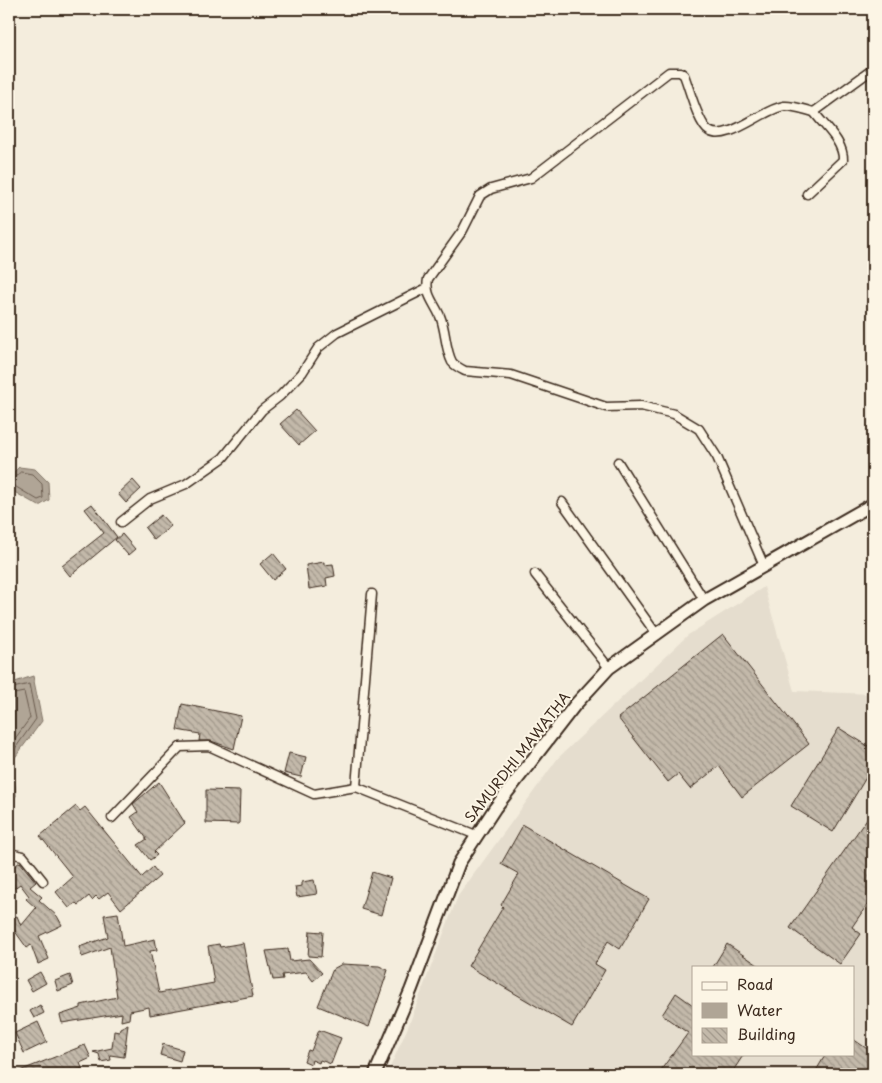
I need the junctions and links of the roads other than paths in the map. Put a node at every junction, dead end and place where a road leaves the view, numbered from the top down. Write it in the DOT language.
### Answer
graph roads {
  1 [pos="873,69"];
  2 [pos="814,112"];
  3 [pos="807,194"];
  4 [pos="426,288"];
  5 [pos="618,462"];
  6 [pos="562,502"];
  7 [pos="873,504"];
  8 [pos="121,522"];
  9 [pos="764,566"];
  10 [pos="535,574"];
  11 [pos="372,594"];
  12 [pos="704,600"];
  13 [pos="657,635"];
  14 [pos="609,668"];
  15 [pos="356,787"];
  16 [pos="112,818"];
  17 [pos="476,835"];
  18 [pos="9,856"];
  19 [pos="43,881"];
  20 [pos="374,1074"];
  1 -- 2 [label="street"];
  2 -- 3 [label="street"];
  2 -- 4 [label="street"];
  4 -- 8 [label="street"];
  4 -- 9 [label="street"];
  5 -- 12 [label="street"];
  6 -- 13 [label="street"];
  7 -- 9 [label="main road, SAMURDHI MAWATHA"];
  9 -- 12 [label="main road, SAMURDHI MAWATHA"];
  10 -- 14 [label="street"];
  11 -- 15 [label="street"];
  12 -- 13 [label="main road, SAMURDHI MAWATHA"];
  13 -- 14 [label="main road, SAMURDHI MAWATHA"];
  14 -- 17 [label="main road, SAMURDHI MAWATHA"];
  15 -- 16 [label="street"];
  15 -- 17 [label="street"];
  17 -- 20 [label="main road, SAMURDHI MAWATHA"];
  18 -- 19 [label="street"];
}
